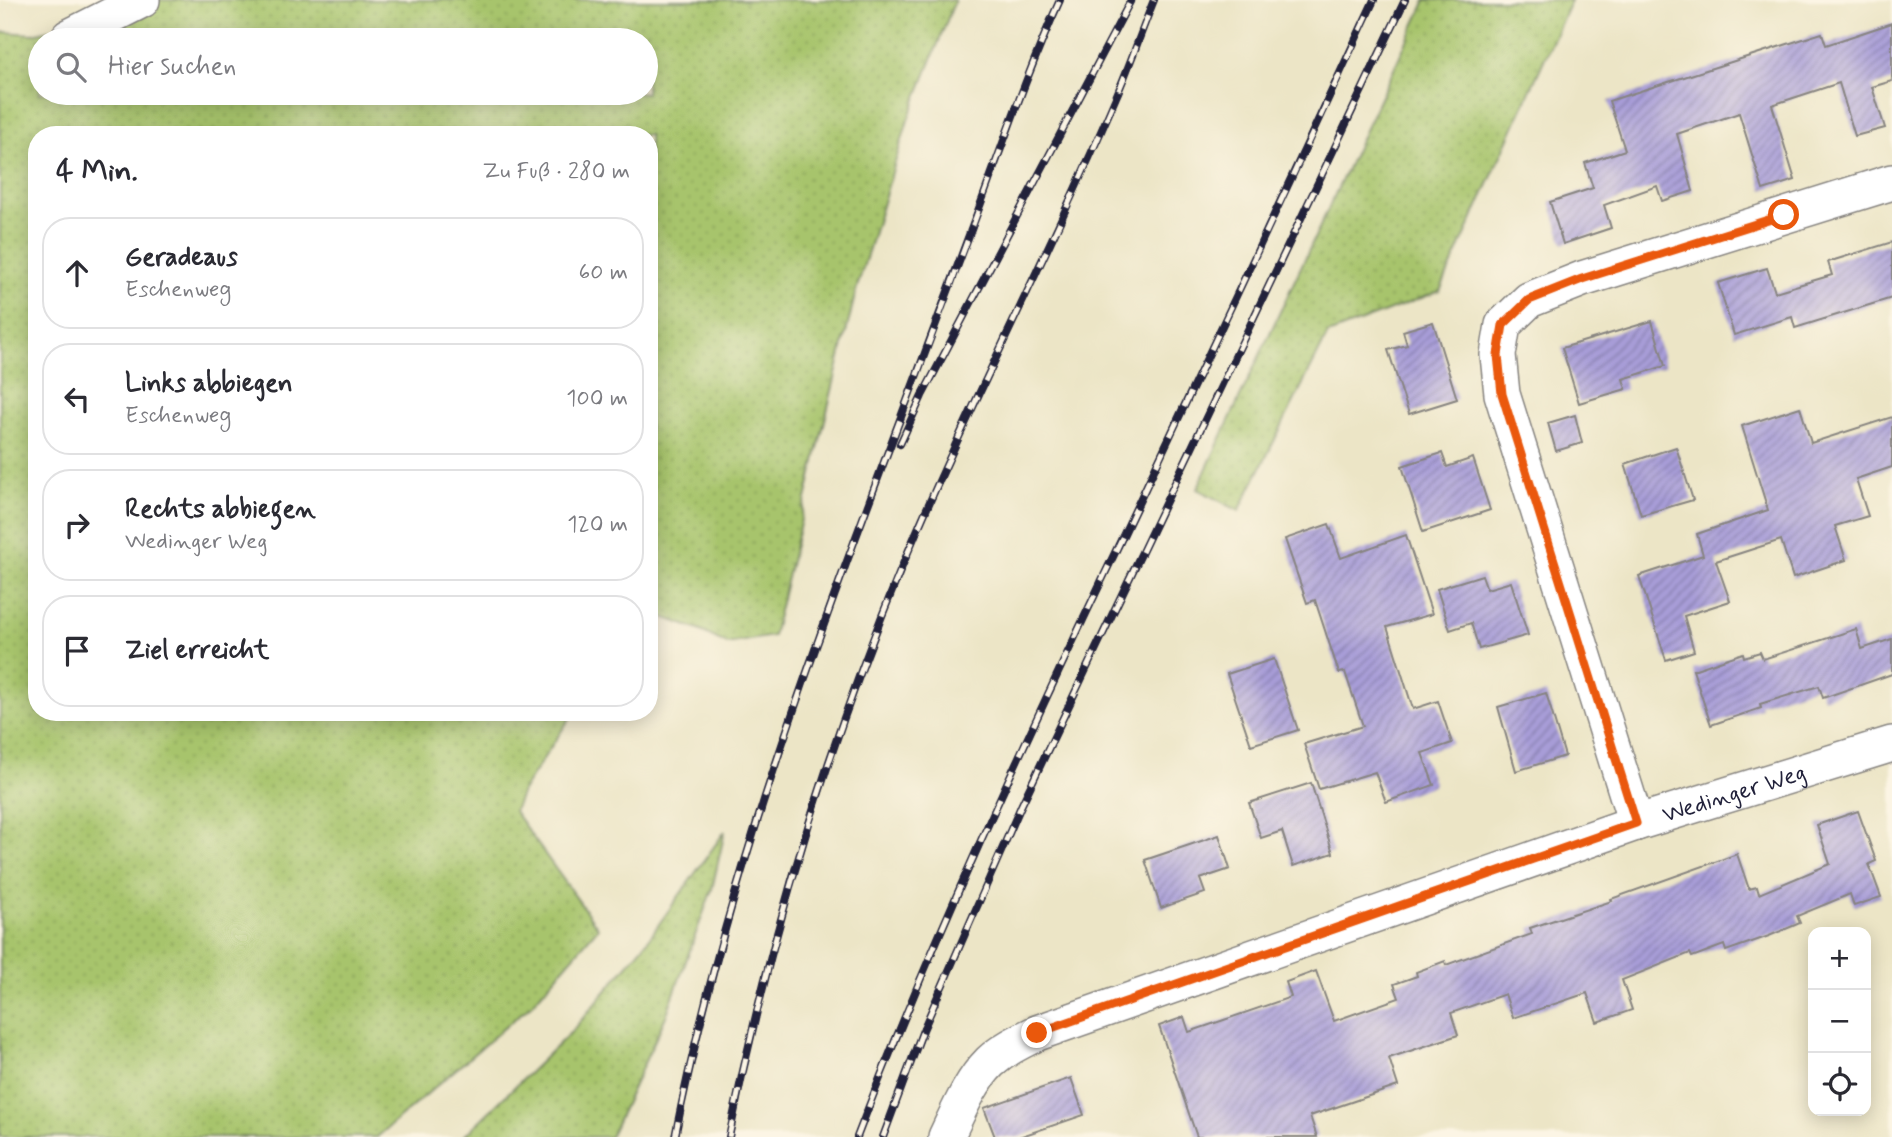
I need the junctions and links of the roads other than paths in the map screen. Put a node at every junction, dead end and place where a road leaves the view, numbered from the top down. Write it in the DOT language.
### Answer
graph roads {
  1 [pos="142,0"];
  2 [pos="87,28"];
  3 [pos="1892,182"];
  4 [pos="1892,744"];
  5 [pos="1636,823"];
  6 [pos="946,1137"];
  1 -- 2 [label="street"];
  3 -- 5 [label="street"];
  4 -- 5 [label="street, Wedinger Weg"];
  5 -- 6 [label="street, Wedinger Weg"];
}
